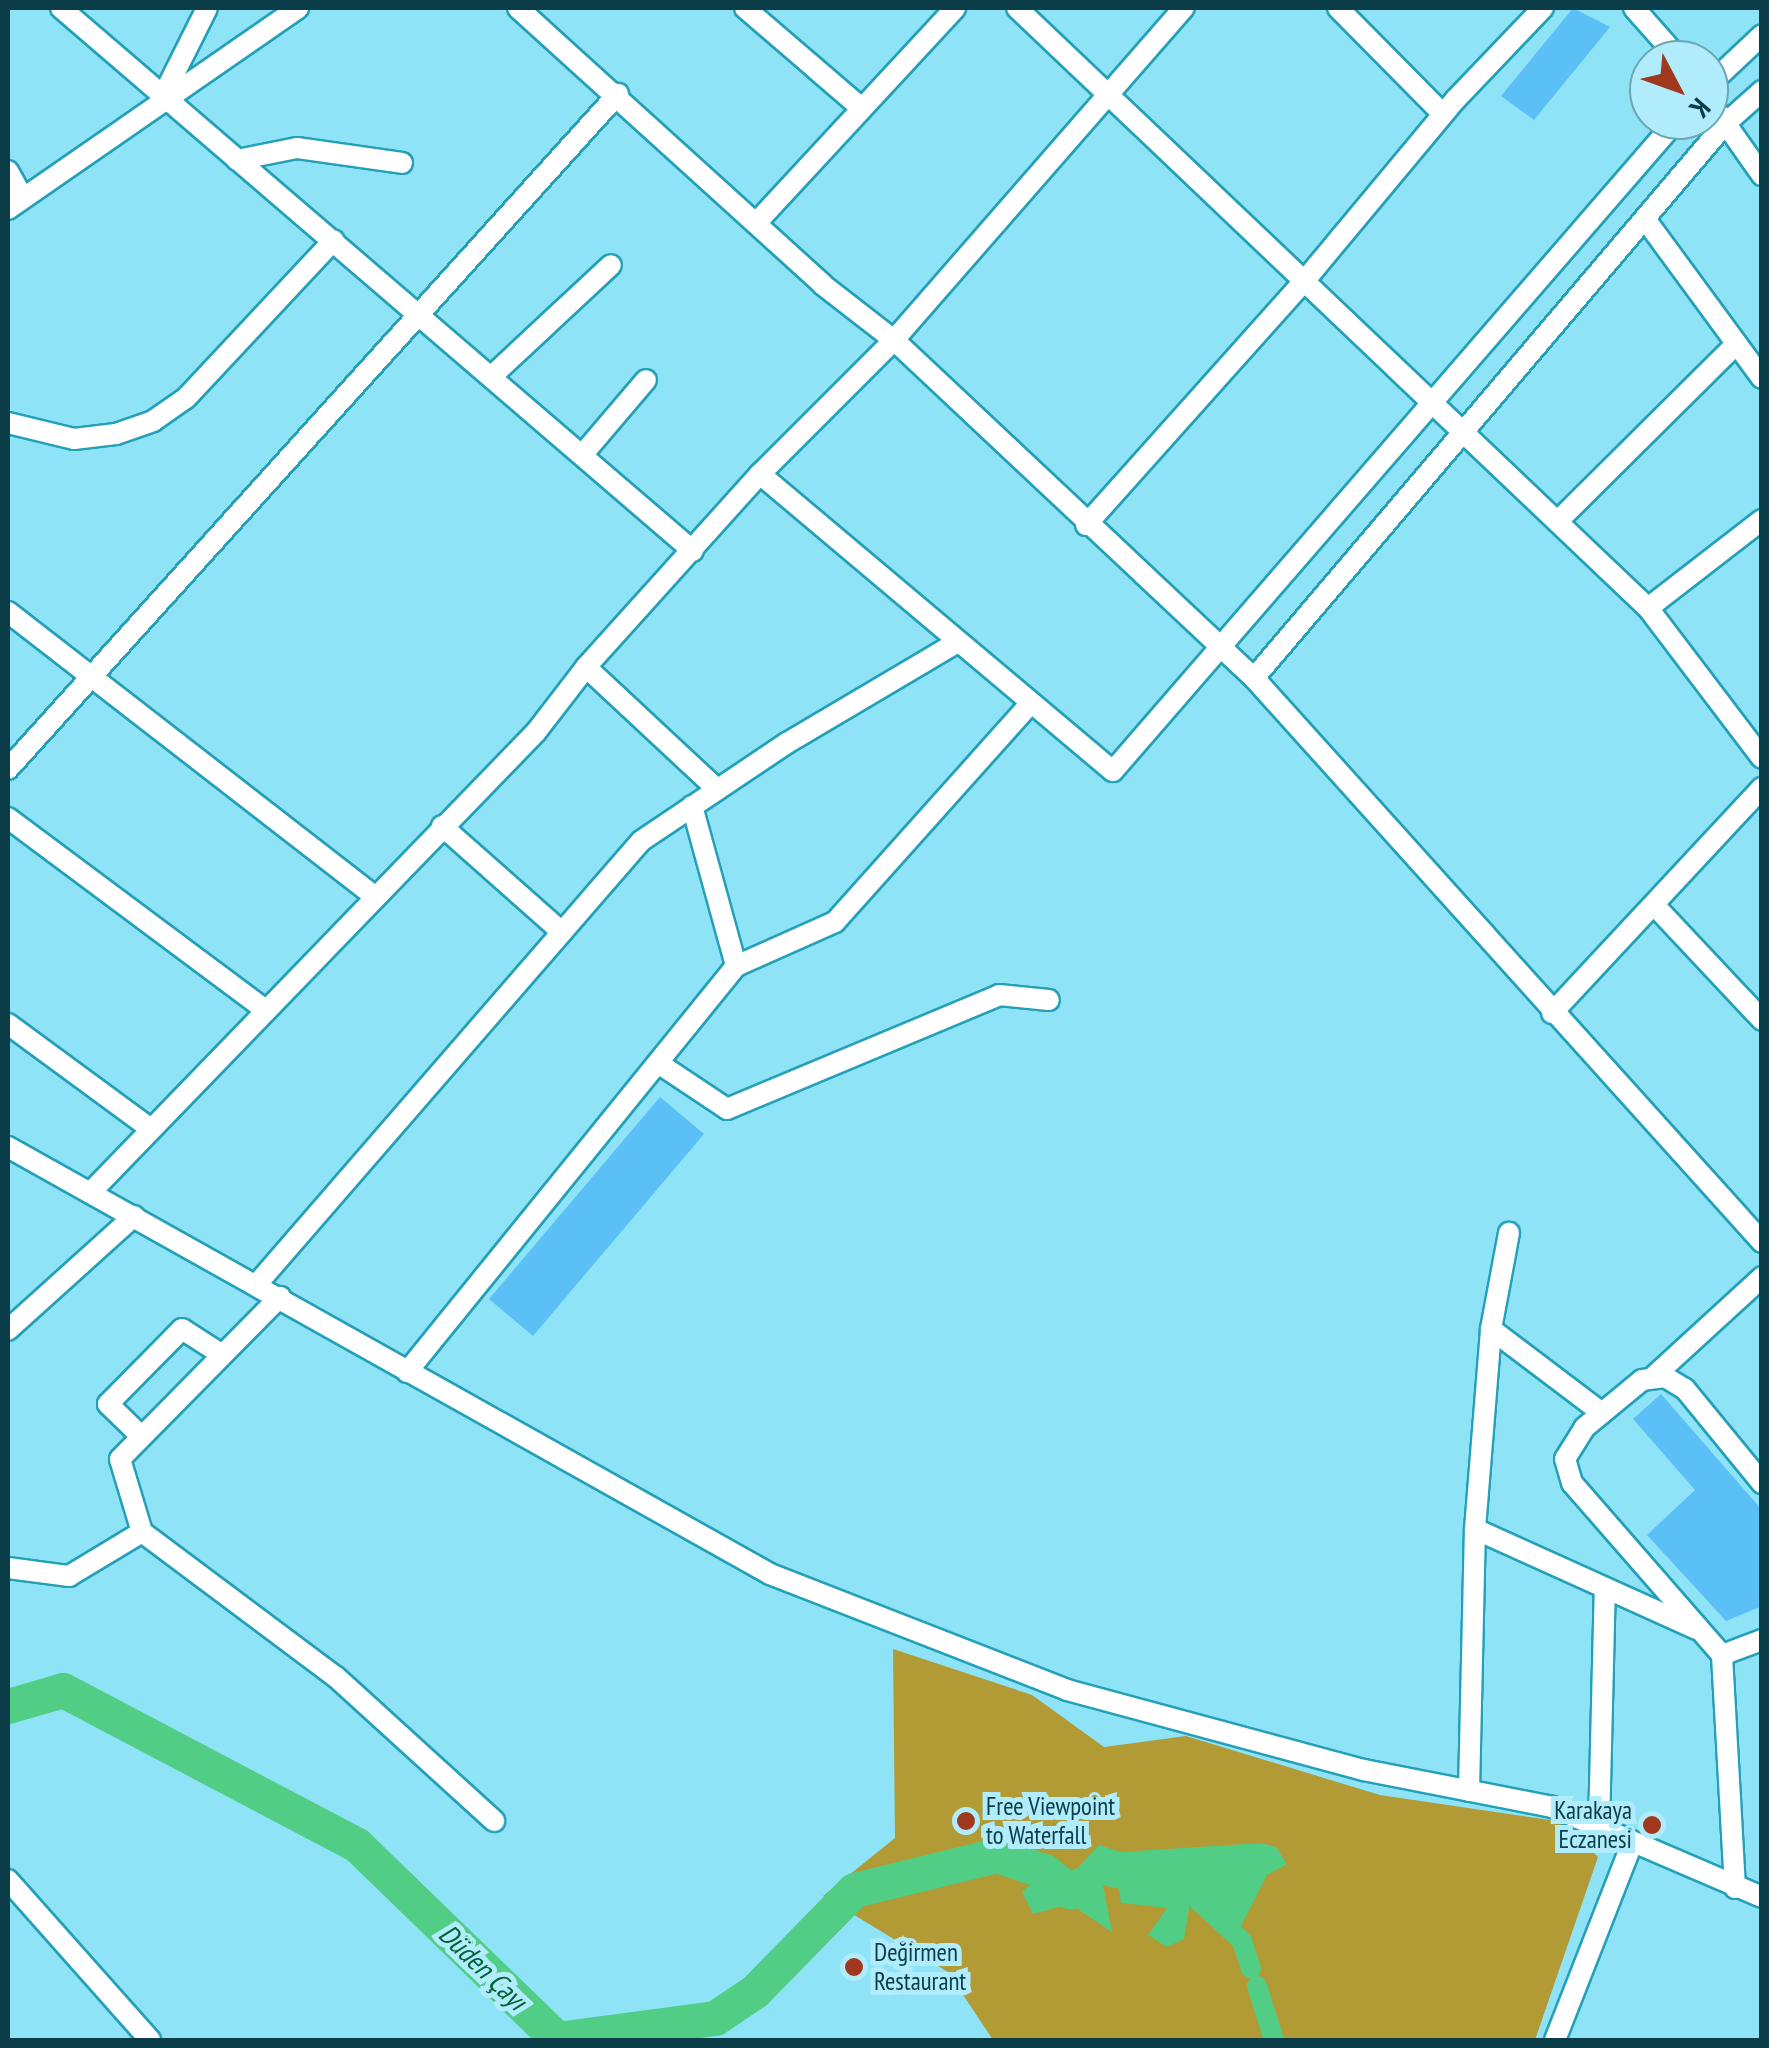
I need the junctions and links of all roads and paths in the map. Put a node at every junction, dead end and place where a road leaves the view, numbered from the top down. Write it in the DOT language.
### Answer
graph roads {
  1 [pos="61,8"];
  2 [pos="207,8"];
  3 [pos="298,8"];
  4 [pos="518,8"];
  5 [pos="745,8"];
  6 [pos="955,8"];
  7 [pos="1017,8"];
  8 [pos="1184,8"];
  9 [pos="1338,8"];
  10 [pos="1543,8"];
  11 [pos="1634,8"];
  12 [pos="1762,35"];
  13 [pos="1662,40"];
  14 [pos="1729,66"];
  15 [pos="1109,92"];
  16 [pos="1762,92"];
  17 [pos="618,94"];
  18 [pos="162,98"];
  19 [pos="860,108"];
  20 [pos="1443,114"];
  21 [pos="1729,121"];
  22 [pos="1729,128"];
  23 [pos="1660,140"];
  24 [pos="1713,140"];
  25 [pos="237,160"];
  26 [pos="402,164"];
  27 [pos="8,171"];
  28 [pos="1762,175"];
  29 [pos="15,204"];
  30 [pos="1646,219"];
  31 [pos="758,221"];
  32 [pos="334,240"];
  33 [pos="611,265"];
  34 [pos="1306,279"];
  35 [pos="420,311"];
  36 [pos="894,340"];
  37 [pos="1736,344"];
  38 [pos="492,375"];
  39 [pos="1762,378"];
  40 [pos="646,380"];
  41 [pos="1436,402"];
  42 [pos="8,423"];
  43 [pos="1466,431"];
  44 [pos="583,454"];
  45 [pos="760,474"];
  46 [pos="1762,520"];
  47 [pos="1558,521"];
  48 [pos="1086,525"];
  49 [pos="692,551"];
  50 [pos="1648,608"];
  51 [pos="8,612"];
  52 [pos="956,643"];
  53 [pos="1222,646"];
  54 [pos="586,667"];
  55 [pos="90,678"];
  56 [pos="1254,678"];
  57 [pos="1029,705"];
  58 [pos="1762,758"];
  59 [pos="8,769"];
  60 [pos="1762,788"];
  61 [pos="718,790"];
  62 [pos="692,806"];
  63 [pos="8,818"];
  64 [pos="442,826"];
  65 [pos="373,895"];
  66 [pos="1656,907"];
  67 [pos="562,932"];
  68 [pos="736,966"];
  69 [pos="1049,1000"];
  70 [pos="266,1010"];
  71 [pos="1552,1012"];
  72 [pos="1762,1020"];
  73 [pos="8,1024"];
  74 [pos="658,1063"];
  75 [pos="152,1128"];
  76 [pos="8,1147"];
  77 [pos="90,1192"];
  78 [pos="134,1216"];
  79 [pos="1509,1233"];
  80 [pos="1762,1242"];
  81 [pos="1762,1277"];
  82 [pos="257,1284"];
  83 [pos="280,1297"];
  84 [pos="1491,1329"];
  85 [pos="8,1330"];
  86 [pos="221,1354"];
  87 [pos="407,1372"];
  88 [pos="1653,1377"];
  89 [pos="1602,1413"];
  90 [pos="141,1436"];
  91 [pos="1762,1483"];
  92 [pos="1474,1529"];
  93 [pos="142,1532"];
  94 [pos="8,1568"];
  95 [pos="1606,1588"];
  96 [pos="1701,1631"];
  97 [pos="1762,1640"];
  98 [pos="1722,1654"];
  99 [pos="1469,1791"];
  100 [pos="494,1821"];
  101 [pos="1598,1827"];
  102 [pos="1632,1844"];
  103 [pos="8,1880"];
  104 [pos="1735,1888"];
  105 [pos="1762,1897"];
  106 [pos="150,2040"];
  107 [pos="1555,2040"];
  1 -- 18 [label="street"];
  2 -- 18 [label="street"];
  3 -- 18 [label="street"];
  4 -- 17 [label="street"];
  5 -- 19 [label="street"];
  6 -- 19 [label="street"];
  7 -- 15 [label="street"];
  8 -- 15 [label="street"];
  9 -- 20 [label="street"];
  10 -- 20 [label="street"];
  11 -- 13 [label="street"];
  12 -- 14 [label="street"];
  15 -- 34 [label="street"];
  15 -- 36 [label="street"];
  16 -- 21 [label="street"];
  17 -- 31 [label="street"];
  17 -- 35 [label="street"];
  18 -- 25 [label="street"];
  18 -- 29 [label="street"];
  19 -- 31 [label="street"];
  20 -- 34 [label="street"];
  22 -- 28 [label="street"];
  23 -- 41 [label="street"];
  24 -- 30 [label="street"];
  25 -- 26 [label="street"];
  25 -- 32 [label="street"];
  27 -- 29 [label="street"];
  30 -- 37 [label="street"];
  30 -- 43 [label="street"];
  31 -- 36 [label="street"];
  32 -- 35 [label="street"];
  32 -- 42 [label="street"];
  33 -- 38 [label="street"];
  34 -- 41 [label="street"];
  34 -- 48 [label="street"];
  35 -- 38 [label="street"];
  35 -- 55 [label="street"];
  36 -- 45 [label="street"];
  36 -- 48 [label="street"];
  37 -- 39 [label="street"];
  37 -- 47 [label="street"];
  38 -- 44 [label="street"];
  40 -- 44 [label="street"];
  41 -- 43 [label="street"];
  41 -- 53 [label="street"];
  43 -- 47 [label="street"];
  43 -- 56 [label="street"];
  44 -- 49 [label="street"];
  45 -- 49 [label="street"];
  45 -- 52 [label="street"];
  46 -- 50 [label="street"];
  47 -- 50 [label="street"];
  48 -- 53 [label="street"];
  49 -- 54 [label="street"];
  50 -- 58 [label="street"];
  51 -- 55 [label="street"];
  52 -- 57 [label="street"];
  52 -- 61 [label="street"];
  53 -- 56 [label="street"];
  53 -- 57 [label="street"];
  54 -- 61 [label="street"];
  54 -- 64 [label="street"];
  55 -- 59 [label="street"];
  55 -- 65 [label="street"];
  56 -- 71 [label="street"];
  57 -- 68 [label="street"];
  60 -- 66 [label="street"];
  61 -- 62 [label="street"];
  62 -- 67 [label="street"];
  62 -- 68 [label="street"];
  63 -- 70 [label="street"];
  64 -- 65 [label="street"];
  64 -- 67 [label="street"];
  65 -- 70 [label="street"];
  66 -- 71 [label="street"];
  66 -- 72 [label="street"];
  67 -- 82 [label="street"];
  68 -- 74 [label="street"];
  69 -- 74 [label="street"];
  70 -- 75 [label="street"];
  71 -- 80 [label="street"];
  73 -- 75 [label="street"];
  74 -- 87 [label="street"];
  75 -- 77 [label="street"];
  76 -- 77 [label="street"];
  77 -- 78 [label="street"];
  78 -- 82 [label="street"];
  78 -- 85 [label="street"];
  79 -- 84 [label="street"];
  81 -- 88 [label="street"];
  82 -- 83 [label="street"];
  83 -- 86 [label="street"];
  83 -- 87 [label="street"];
  84 -- 89 [label="street"];
  84 -- 92 [label="street"];
  86 -- 90 [label="street"];
  86 -- 90 [label="street"];
  87 -- 99 [label="street"];
  88 -- 89 [label="street"];
  88 -- 91 [label="street"];
  89 -- 96 [label="street"];
  90 -- 93 [label="street"];
  92 -- 95 [label="street"];
  92 -- 99 [label="street"];
  93 -- 94 [label="street"];
  93 -- 100 [label="street"];
  95 -- 96 [label="street"];
  95 -- 101 [label="street"];
  96 -- 98 [label="street"];
  97 -- 98 [label="street"];
  98 -- 104 [label="street"];
  99 -- 101 [label="street"];
  101 -- 102 [label="street"];
  102 -- 104 [label="street"];
  102 -- 107 [label="street"];
  103 -- 106 [label="street"];
  104 -- 105 [label="street"];
}
